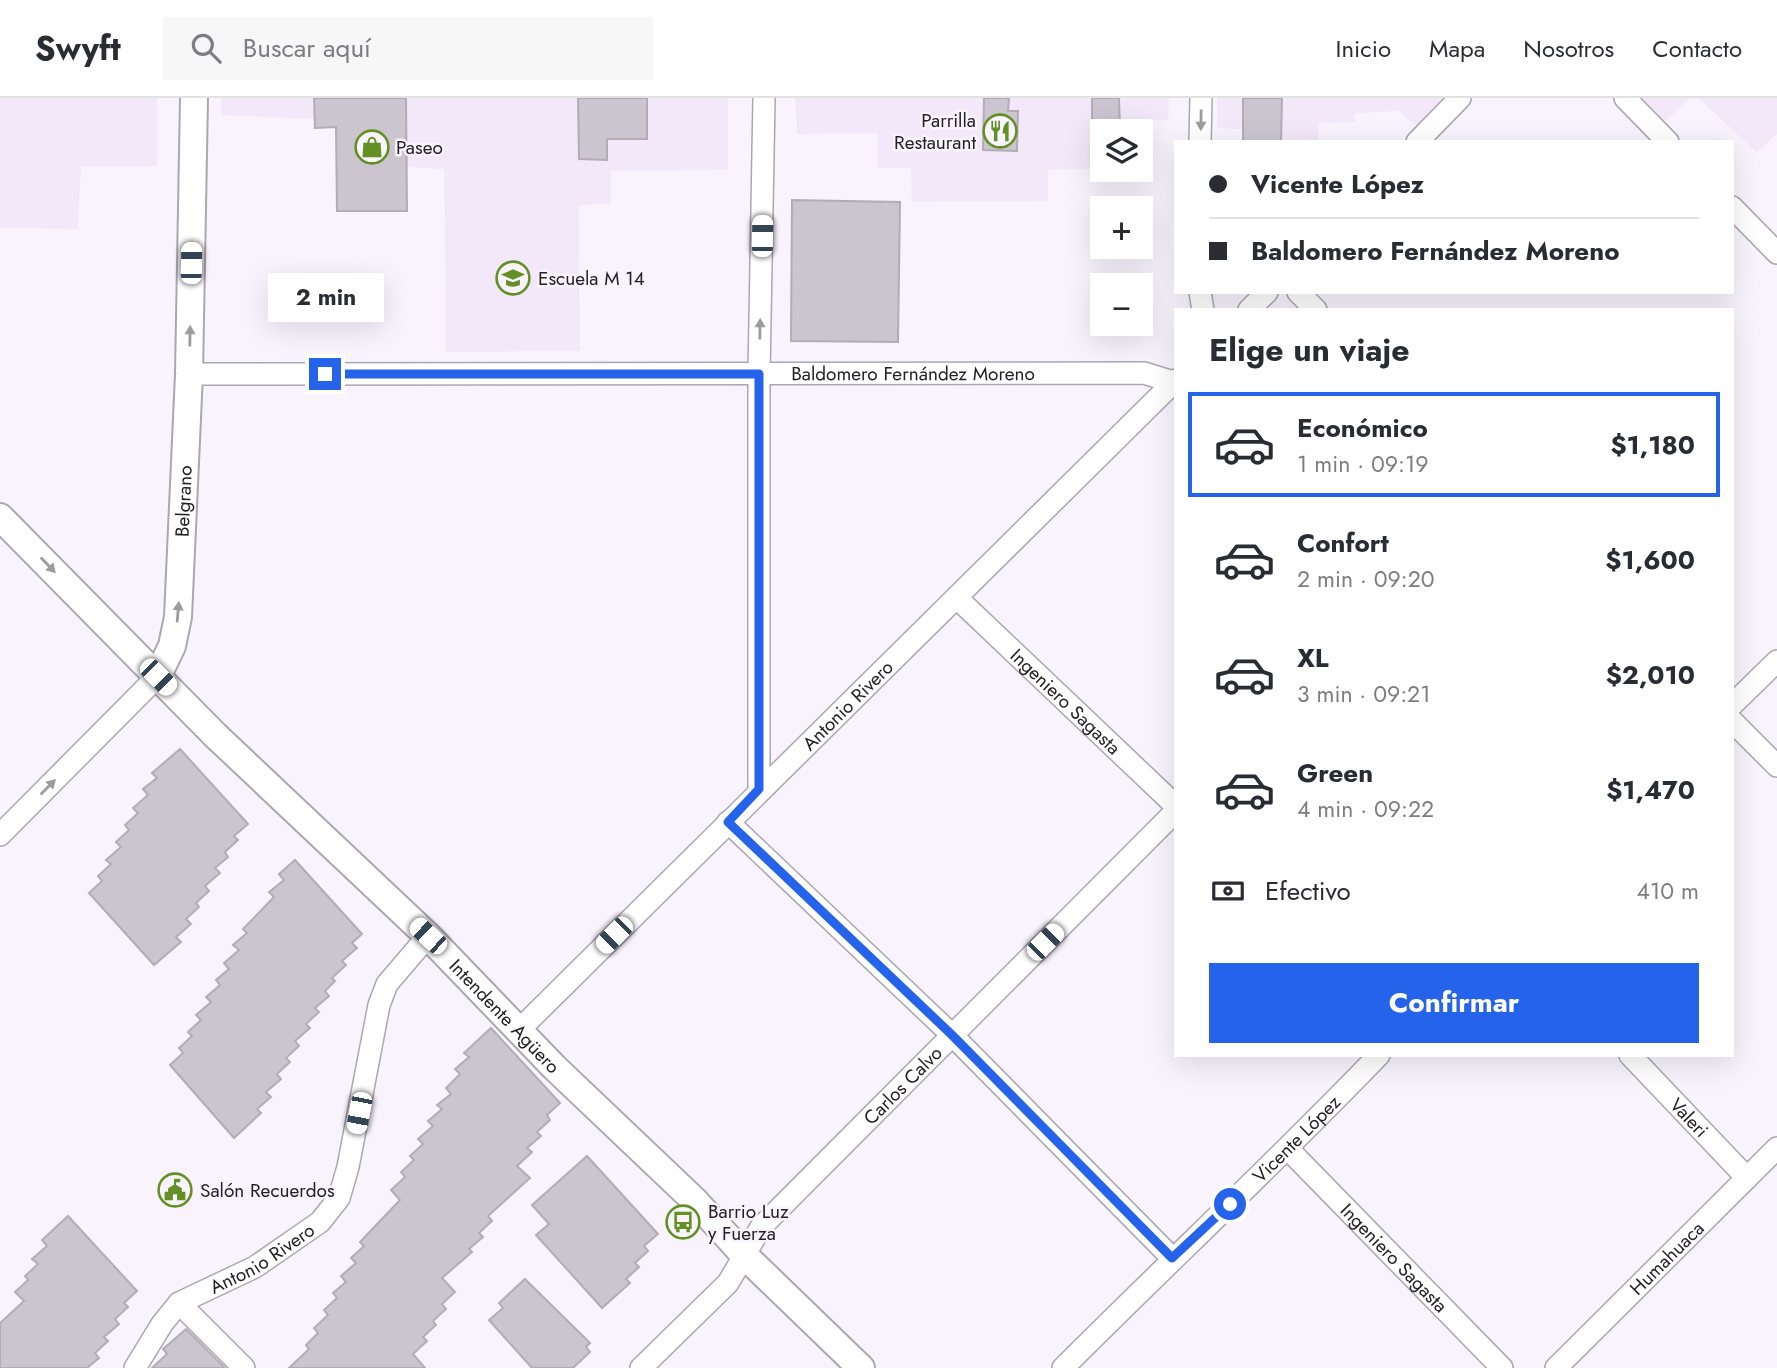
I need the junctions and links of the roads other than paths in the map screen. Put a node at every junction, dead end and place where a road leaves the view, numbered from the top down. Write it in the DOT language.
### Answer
graph roads {
  1 [pos="194,98"];
  2 [pos="764,98"];
  3 [pos="1201,98"];
  4 [pos="1460,98"];
  5 [pos="1625,98"];
  6 [pos="1200,140"];
  7 [pos="1419,140"];
  8 [pos="1666,140"];
  9 [pos="1734,209"];
  10 [pos="1777,253"];
  11 [pos="1265,294"];
  12 [pos="1300,294"];
  13 [pos="1251,308"];
  14 [pos="1314,308"];
  15 [pos="189,374"];
  16 [pos="759,374"];
  17 [pos="1174,381"];
  18 [pos="1174,382"];
  19 [pos="0,517"];
  20 [pos="957,598"];
  21 [pos="1777,661"];
  22 [pos="158,677"];
  23 [pos="1734,703"];
  24 [pos="1734,723"];
  25 [pos="1777,766"];
  26 [pos="759,789"];
  27 [pos="1174,807"];
  28 [pos="1174,811"];
  29 [pos="728,822"];
  30 [pos="0,835"];
  31 [pos="428,936"];
  32 [pos="519,1030"];
  33 [pos="952,1035"];
  34 [pos="1377,1057"];
  35 [pos="1632,1057"];
  36 [pos="1777,1148"];
  37 [pos="1288,1149"];
  38 [pos="1747,1178"];
  39 [pos="745,1256"];
  40 [pos="1172,1258"];
  41 [pos="179,1304"];
  42 [pos="135,1368"];
  43 [pos="244,1368"];
  44 [pos="641,1368"];
  45 [pos="861,1368"];
  46 [pos="1063,1368"];
  47 [pos="1502,1368"];
  48 [pos="1556,1368"];
  15 -- 1 [label="street, Belgrano, one-way"];
  16 -- 2 [label="street, one-way"];
  3 -- 6 [label="street, one-way"];
  4 -- 7 [label="street"];
  5 -- 8 [label="street"];
  9 -- 10 [label="street"];
  11 -- 13 [label="street"];
  12 -- 14 [label="street"];
  15 -- 16 [label="street, Baldomero Fernández Moreno"];
  22 -- 15 [label="street, Belgrano, one-way"];
  16 -- 17 [label="street, Baldomero Fernández Moreno"];
  16 -- 26 [label="street"];
  18 -- 20 [label="street, Antonio Rivero"];
  19 -- 22 [label="street, Intendente Agüero, one-way"];
  20 -- 26 [label="street, Antonio Rivero"];
  20 -- 27 [label="street, Ingeniero Sagasta"];
  21 -- 23 [label="street"];
  30 -- 22 [label="street, Belgrano, one-way"];
  22 -- 31 [label="street, Intendente Agüero"];
  24 -- 25 [label="street"];
  26 -- 29 [label="street, Antonio Rivero"];
  28 -- 33 [label="street, Carlos Calvo"];
  29 -- 32 [label="street, Antonio Rivero"];
  29 -- 33 [label="street"];
  31 -- 32 [label="street, Intendente Agüero"];
  31 -- 41 [label="street, Antonio Rivero"];
  32 -- 39 [label="street, Intendente Agüero"];
  33 -- 39 [label="street, Carlos Calvo"];
  33 -- 40 [label="street"];
  34 -- 37 [label="street, Vicente López"];
  35 -- 38 [label="street, Valeri"];
  36 -- 38 [label="street, Humahuaca"];
  37 -- 40 [label="street, Vicente López"];
  37 -- 47 [label="street, Ingeniero Sagasta"];
  38 -- 48 [label="street, Humahuaca"];
  39 -- 44 [label="street, Carlos Calvo"];
  39 -- 45 [label="street, Intendente Agüero"];
  40 -- 46 [label="street, Vicente López"];
  41 -- 42 [label="street, Antonio Rivero"];
  41 -- 43 [label="street"];
}
